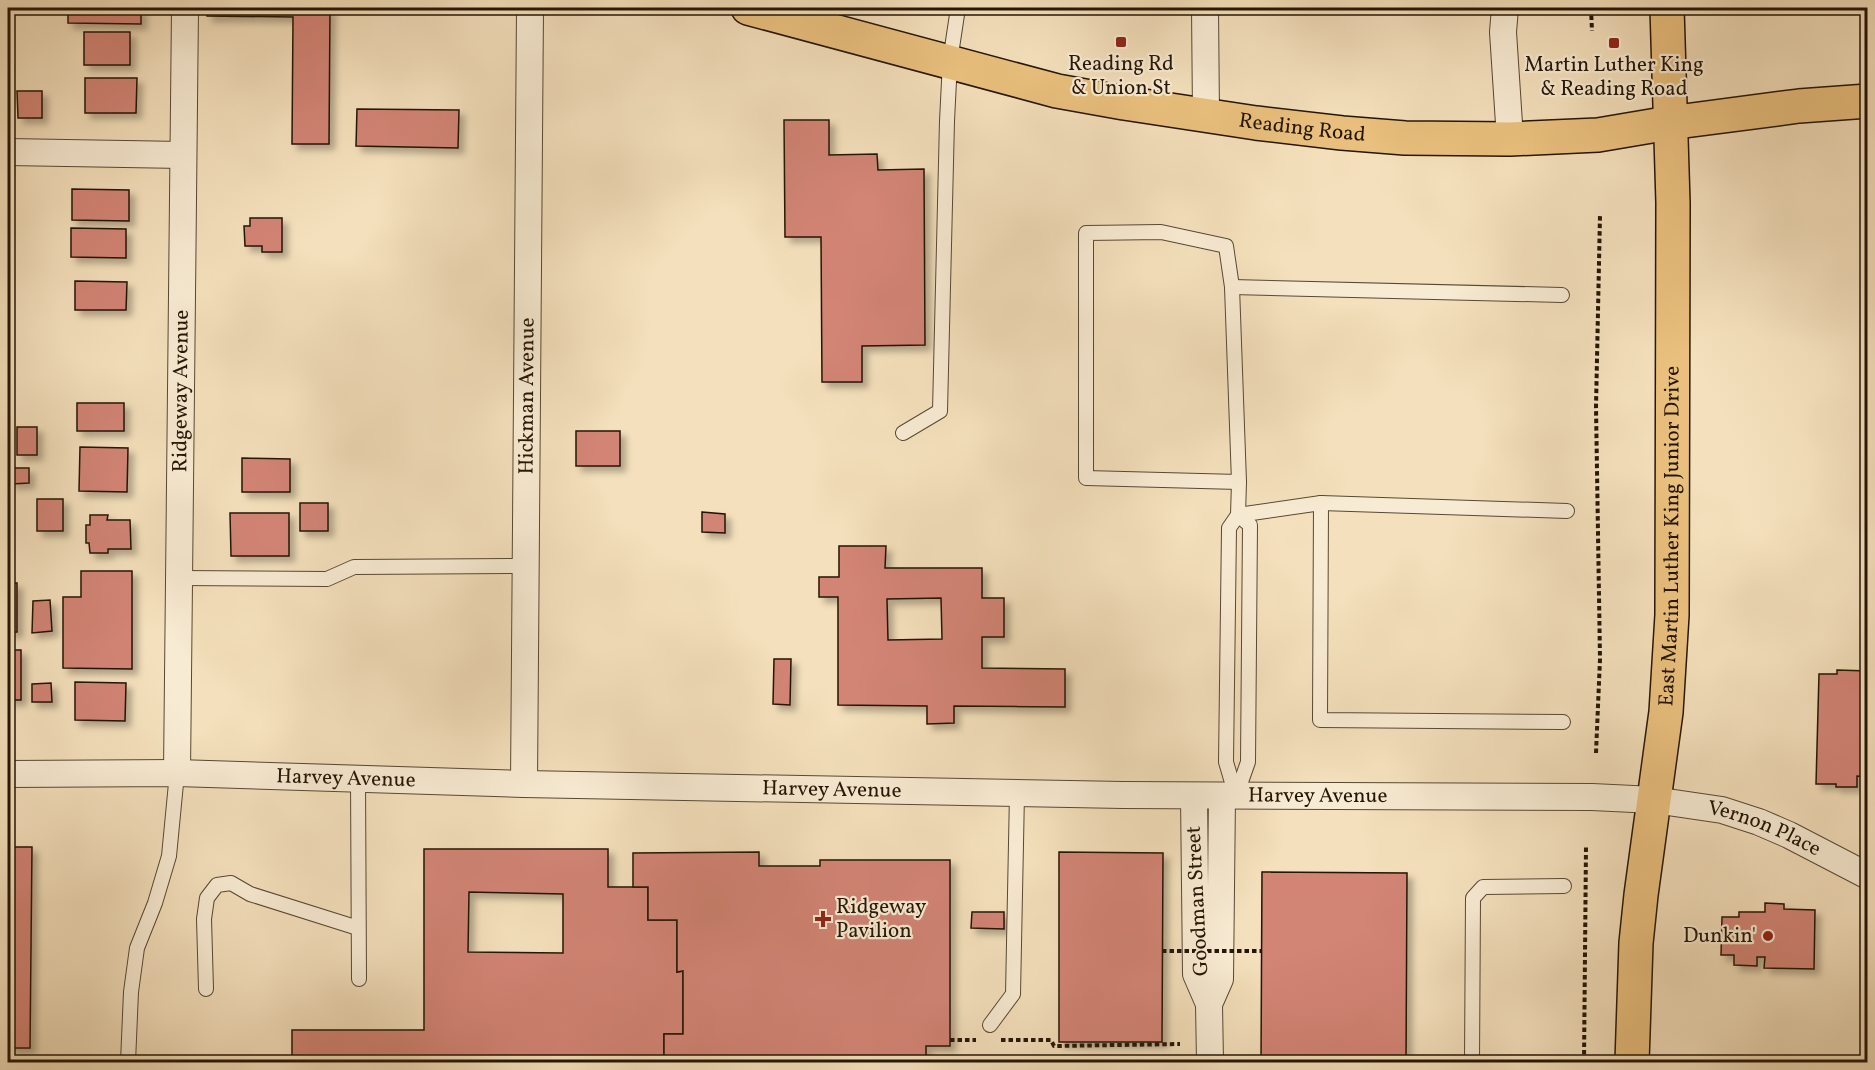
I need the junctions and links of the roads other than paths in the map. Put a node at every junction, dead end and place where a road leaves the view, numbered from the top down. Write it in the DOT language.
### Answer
graph roads {
  1 [pos="185,8"];
  2 [pos="530,8"];
  3 [pos="748,8"];
  4 [pos="958,8"];
  5 [pos="1205,8"];
  6 [pos="1505,8"];
  7 [pos="1667,8"];
  8 [pos="803,14"];
  9 [pos="950,61"];
  10 [pos="1868,101"];
  11 [pos="1206,115"];
  12 [pos="1670,123"];
  13 [pos="1510,139"];
  14 [pos="8,152"];
  15 [pos="183,155"];
  16 [pos="1232,287"];
  17 [pos="1562,295"];
  18 [pos="903,433"];
  19 [pos="1239,482"];
  20 [pos="1322,503"];
  21 [pos="1567,511"];
  22 [pos="1238,515"];
  23 [pos="525,566"];
  24 [pos="179,578"];
  25 [pos="1563,722"];
  26 [pos="177,773"];
  27 [pos="8,774"];
  28 [pos="358,779"];
  29 [pos="524,784"];
  30 [pos="1017,793"];
  31 [pos="1194,796"];
  32 [pos="1229,796"];
  33 [pos="1654,800"];
  34 [pos="1868,876"];
  35 [pos="1564,886"];
  36 [pos="358,928"];
  37 [pos="359,980"];
  38 [pos="206,989"];
  39 [pos="1209,1004"];
  40 [pos="990,1025"];
  41 [pos="128,1062"];
  42 [pos="1209,1062"];
  43 [pos="1472,1062"];
  44 [pos="1632,1062"];
  1 -- 15 [label="street, Ridgeway Avenue"];
  2 -- 23 [label="street, Hickman Avenue"];
  3 -- 8 [label="main road, Reading Road"];
  4 -- 9 [label="lane"];
  5 -- 11 [label="street"];
  6 -- 13 [label="street"];
  7 -- 12 [label="main road, East Martin Luther King Junior Drive"];
  8 -- 9 [label="main road, Reading Road"];
  9 -- 11 [label="main road, Reading Road"];
  9 -- 18 [label="lane"];
  10 -- 12 [label="main road, Reading Road"];
  11 -- 13 [label="main road, Reading Road"];
  12 -- 13 [label="main road, Reading Road"];
  12 -- 33 [label="main road, East Martin Luther King Junior Drive"];
  14 -- 15 [label="street"];
  15 -- 24 [label="street, Ridgeway Avenue"];
  16 -- 17 [label="lane"];
  16 -- 19 [label="lane"];
  16 -- 19 [label="lane"];
  19 -- 22 [label="lane"];
  20 -- 21 [label="lane"];
  20 -- 22 [label="lane"];
  20 -- 25 [label="lane"];
  22 -- 32 [label="lane"];
  22 -- 32 [label="lane"];
  23 -- 24 [label="lane"];
  23 -- 29 [label="street, Hickman Avenue"];
  24 -- 26 [label="street, Ridgeway Avenue"];
  26 -- 27 [label="street, Harvey Avenue"];
  26 -- 28 [label="street, Harvey Avenue"];
  26 -- 41 [label="lane"];
  28 -- 29 [label="street, Harvey Avenue"];
  28 -- 36 [label="lane"];
  29 -- 30 [label="street, Harvey Avenue"];
  30 -- 31 [label="street, Harvey Avenue"];
  30 -- 40 [label="lane"];
  31 -- 32 [label="street, Harvey Avenue"];
  31 -- 39 [label="street, Goodman Street"];
  32 -- 33 [label="street, Harvey Avenue"];
  32 -- 39 [label="street, Goodman Street"];
  33 -- 34 [label="street, Vernon Place"];
  33 -- 44 [label="main road, East Martin Luther King Junior Drive"];
  35 -- 43 [label="lane"];
  36 -- 37 [label="lane"];
  36 -- 38 [label="lane"];
  39 -- 42 [label="street, Goodman Street"];
}
